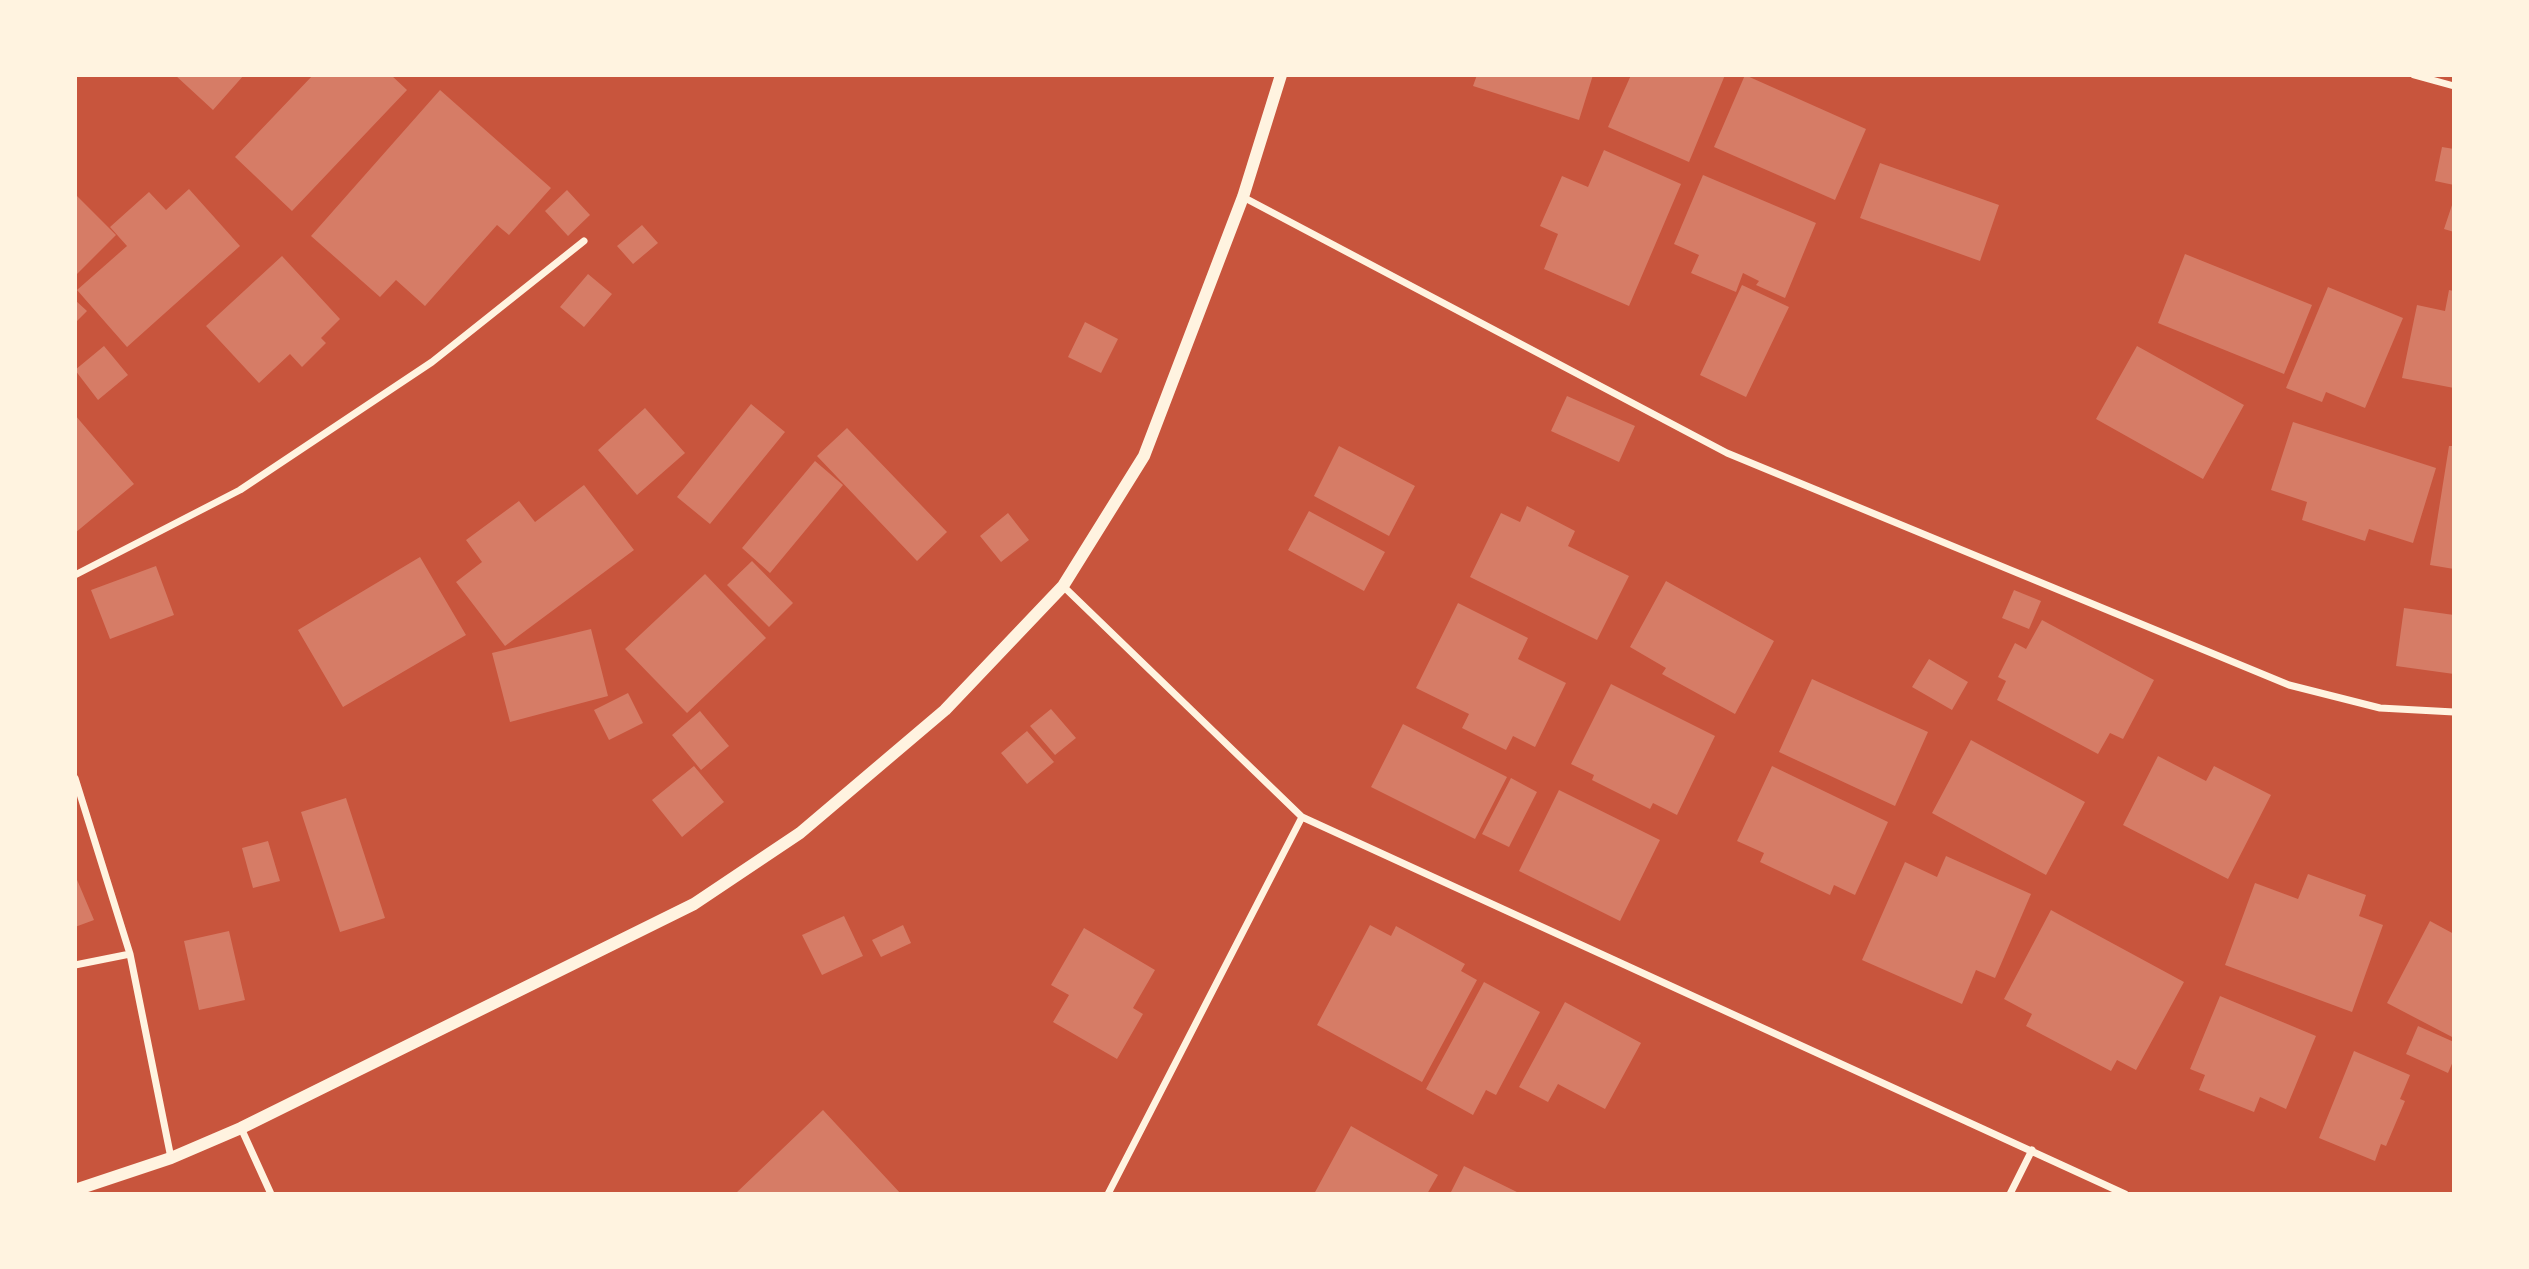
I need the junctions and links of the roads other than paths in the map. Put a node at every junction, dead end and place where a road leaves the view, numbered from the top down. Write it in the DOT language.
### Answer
graph roads {
  1 [pos="1281,75"];
  2 [pos="2414,75"];
  3 [pos="2454,86"];
  4 [pos="1243,197"];
  5 [pos="584,241"];
  6 [pos="75,575"];
  7 [pos="1063,586"];
  8 [pos="2454,712"];
  9 [pos="75,778"];
  10 [pos="1302,817"];
  11 [pos="130,954"];
  12 [pos="75,965"];
  13 [pos="241,1128"];
  14 [pos="2032,1150"];
  15 [pos="172,1158"];
  16 [pos="75,1190"];
  17 [pos="271,1194"];
  18 [pos="1108,1194"];
  19 [pos="2010,1194"];
  20 [pos="2125,1194"];
  1 -- 4 [label="street"];
  2 -- 3 [label="street"];
  4 -- 7 [label="street"];
  4 -- 8 [label="street"];
  5 -- 6 [label="street"];
  7 -- 10 [label="street"];
  7 -- 13 [label="street"];
  9 -- 11 [label="street"];
  10 -- 14 [label="street"];
  10 -- 18 [label="street"];
  11 -- 12 [label="street"];
  11 -- 15 [label="street"];
  13 -- 15 [label="street"];
  13 -- 17 [label="street"];
  14 -- 19 [label="street"];
  14 -- 20 [label="street"];
  15 -- 16 [label="street"];
}
